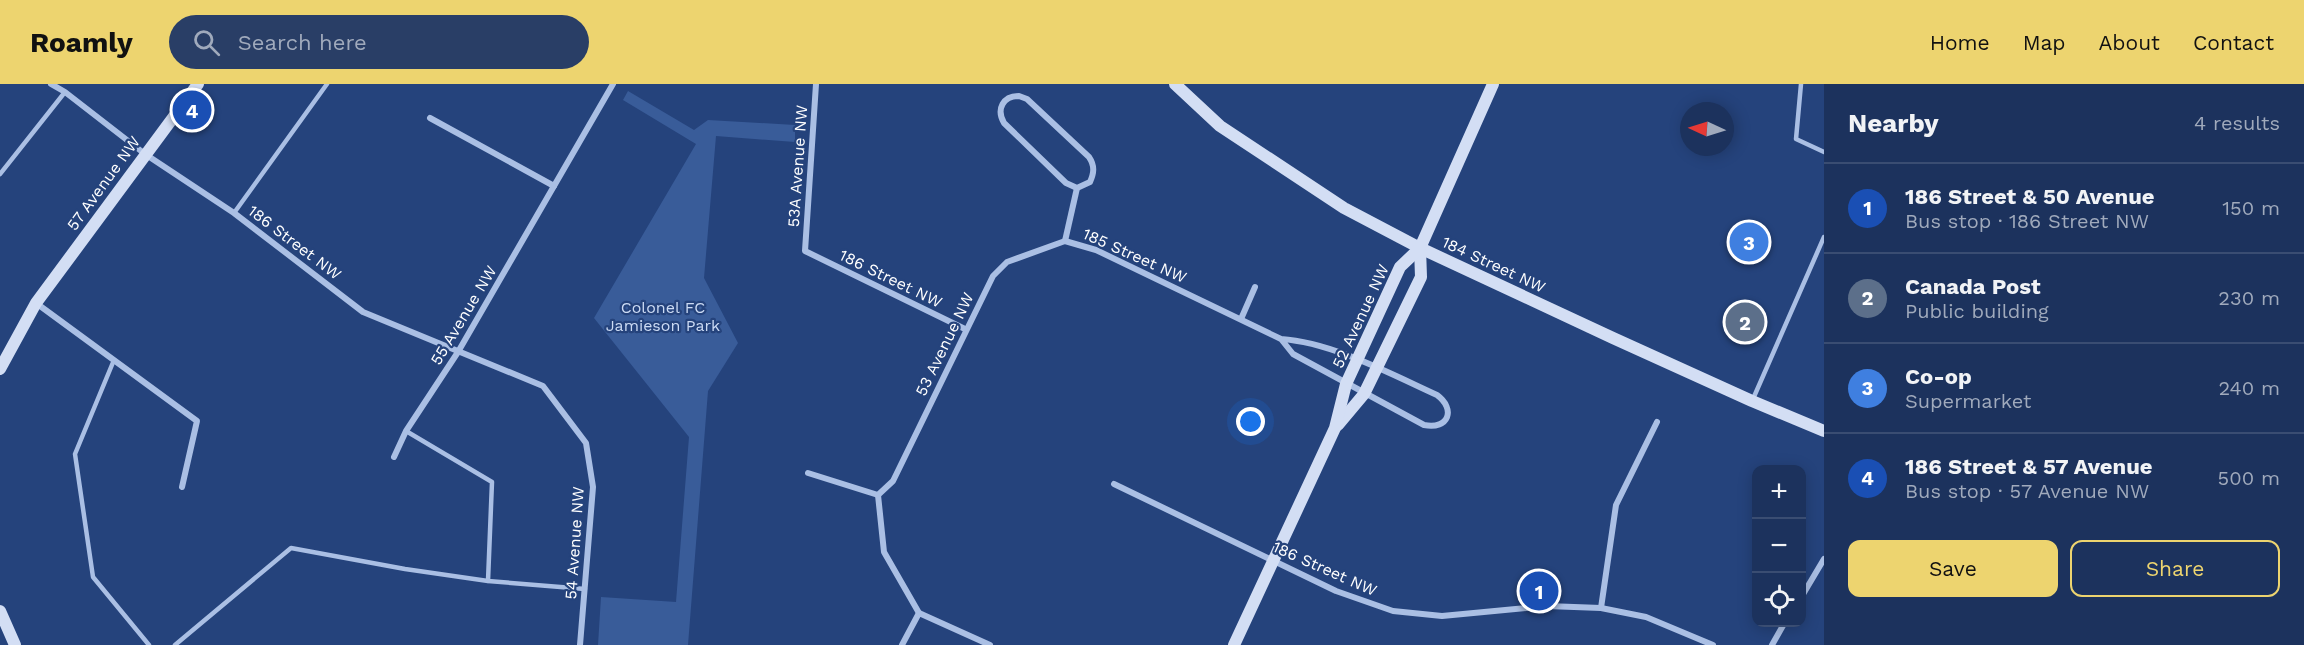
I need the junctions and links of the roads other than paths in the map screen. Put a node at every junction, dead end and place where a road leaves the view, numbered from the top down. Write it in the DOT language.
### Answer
graph roads {
  1 [pos="51,84"];
  2 [pos="198,84"];
  3 [pos="327,84"];
  4 [pos="613,84"];
  5 [pos="816,84"];
  6 [pos="1174,84"];
  7 [pos="1493,84"];
  8 [pos="1801,84"];
  9 [pos="64,92"];
  10 [pos="430,118"];
  11 [pos="1824,152"];
  12 [pos="145,154"];
  13 [pos="0,174"];
  14 [pos="554,186"];
  15 [pos="1077,188"];
  16 [pos="234,213"];
  17 [pos="1824,237"];
  18 [pos="1065,241"];
  19 [pos="1420,248"];
  20 [pos="805,251"];
  21 [pos="1255,288"];
  22 [pos="36,303"];
  23 [pos="1241,319"];
  24 [pos="965,329"];
  25 [pos="1281,339"];
  26 [pos="458,352"];
  27 [pos="114,360"];
  28 [pos="1357,360"];
  29 [pos="1377,368"];
  30 [pos="0,369"];
  31 [pos="1346,384"];
  32 [pos="543,386"];
  33 [pos="1364,394"];
  34 [pos="1752,401"];
  35 [pos="1657,422"];
  36 [pos="1335,428"];
  37 [pos="406,431"];
  38 [pos="1824,431"];
  39 [pos="394,457"];
  40 [pos="808,473"];
  41 [pos="1114,484"];
  42 [pos="182,487"];
  43 [pos="878,495"];
  44 [pos="1824,559"];
  45 [pos="1272,560"];
  46 [pos="488,580"];
  47 [pos="585,589"];
  48 [pos="1806,589"];
  49 [pos="1600,608"];
  50 [pos="0,611"];
  51 [pos="919,613"];
  52 [pos="1782,627"];
  53 [pos="15,645"];
  54 [pos="149,645"];
  55 [pos="175,645"];
  56 [pos="580,645"];
  57 [pos="902,645"];
  58 [pos="990,645"];
  59 [pos="1234,645"];
  60 [pos="1713,645"];
  61 [pos="1772,645"];
  1 -- 9 [label="street, 186 Street NW"];
  2 -- 12 [label="street, 57 Avenue NW"];
  3 -- 16 [label="lane"];
  4 -- 14 [label="street, 55 Avenue NW"];
  5 -- 20 [label="street, 53A Avenue NW"];
  6 -- 19 [label="street, 184 Street NW"];
  7 -- 19 [label="street"];
  8 -- 11 [label="lane"];
  9 -- 12 [label="street, 186 Street NW"];
  9 -- 13 [label="lane"];
  10 -- 14 [label="street"];
  12 -- 16 [label="street, 186 Street NW"];
  12 -- 22 [label="street, 57 Avenue NW"];
  14 -- 26 [label="street, 55 Avenue NW"];
  15 -- 15 [label="street, 185 Street NW"];
  15 -- 18 [label="street, 185 Street NW"];
  16 -- 26 [label="street, 186 Street NW"];
  17 -- 34 [label="lane"];
  18 -- 23 [label="street, 185 Street NW"];
  18 -- 24 [label="street, 53 Avenue NW"];
  19 -- 28 [label="street, 52 Avenue NW"];
  19 -- 29 [label="street, 52 Avenue NW"];
  19 -- 34 [label="street, 184 Street NW"];
  20 -- 24 [label="street, 186 Street NW"];
  21 -- 23 [label="street"];
  22 -- 27 [label="street"];
  22 -- 30 [label="street, 57 Avenue NW"];
  23 -- 25 [label="street, 185 Street NW"];
  24 -- 43 [label="street, 53 Avenue NW"];
  25 -- 28 [label="street, 185 Street NW"];
  25 -- 31 [label="street, 185 Street NW"];
  26 -- 32 [label="street, 186 Street NW"];
  26 -- 37 [label="street, 55 Avenue NW"];
  27 -- 42 [label="street"];
  27 -- 54 [label="lane"];
  28 -- 29 [label="street, 185 Street NW"];
  28 -- 31 [label="street, 52 Avenue NW"];
  29 -- 33 [label="street, 52 Avenue NW"];
  29 -- 33 [label="street, 185 Street NW"];
  31 -- 33 [label="street, 185 Street NW"];
  31 -- 36 [label="street, 52 Avenue NW"];
  32 -- 47 [label="street, 54 Avenue NW"];
  33 -- 36 [label="street, 52 Avenue NW"];
  34 -- 38 [label="street, 184 Street NW"];
  35 -- 49 [label="street"];
  36 -- 45 [label="street, 52 Avenue NW"];
  37 -- 39 [label="street, 55 Avenue NW"];
  37 -- 46 [label="lane"];
  40 -- 43 [label="street"];
  41 -- 45 [label="street, 186 Street NW"];
  43 -- 51 [label="street"];
  44 -- 48 [label="street"];
  45 -- 49 [label="street, 186 Street NW"];
  45 -- 59 [label="street, 52 Avenue NW"];
  46 -- 47 [label="lane"];
  46 -- 55 [label="lane"];
  47 -- 56 [label="street, 54 Avenue NW"];
  49 -- 60 [label="street, 186 Street NW"];
  50 -- 53 [label="street"];
  51 -- 57 [label="street"];
  51 -- 58 [label="street"];
  52 -- 61 [label="street"];
}
